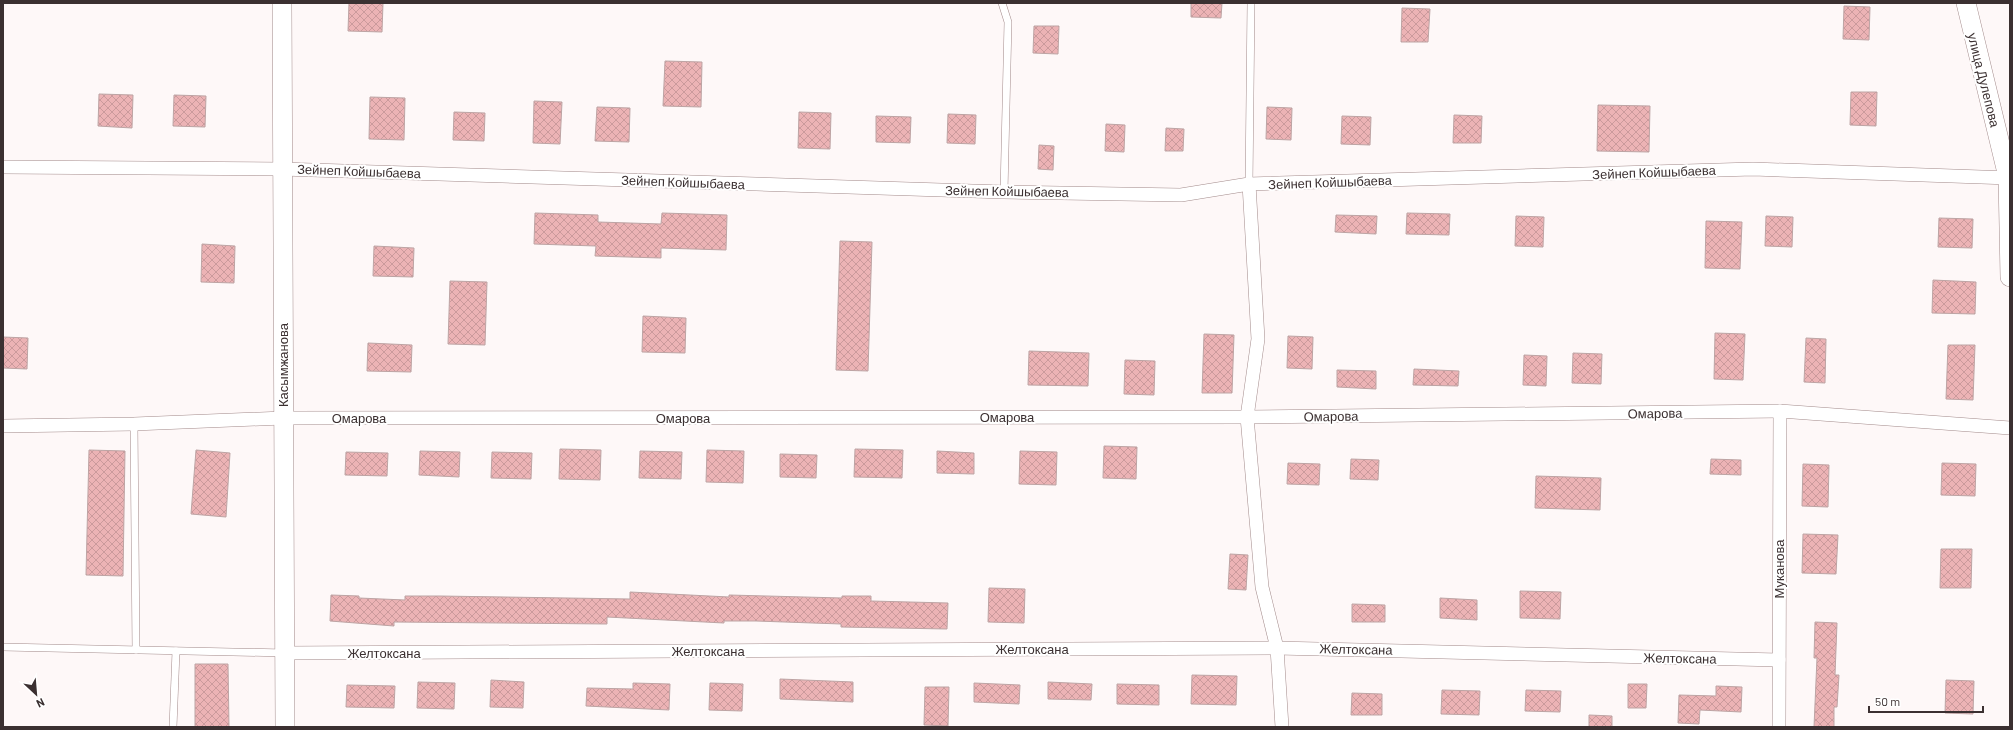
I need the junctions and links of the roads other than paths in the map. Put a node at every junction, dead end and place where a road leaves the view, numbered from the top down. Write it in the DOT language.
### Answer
graph roads {
  1 [pos="282,3"];
  2 [pos="1002,3"];
  3 [pos="1251,3"];
  4 [pos="1966,3"];
  5 [pos="3,167"];
  6 [pos="281,169"];
  7 [pos="2009,178"];
  8 [pos="1249,184"];
  9 [pos="1004,192"];
  10 [pos="2010,277"];
  11 [pos="1780,411"];
  12 [pos="1247,417"];
  13 [pos="283,418"];
  14 [pos="134,424"];
  15 [pos="3,426"];
  16 [pos="2010,428"];
  17 [pos="3,647"];
  18 [pos="1277,648"];
  19 [pos="136,650"];
  20 [pos="176,651"];
  21 [pos="285,653"];
  22 [pos="1779,660"];
  23 [pos="173,727"];
  24 [pos="285,727"];
  25 [pos="1282,727"];
  26 [pos="1779,727"];
  1 -- 6 [label="street, Касымжанова"];
  2 -- 9 [label="lane"];
  3 -- 8 [label="lane"];
  4 -- 7 [label="street, улица Дулепова"];
  5 -- 6 [label="street, Зейнеп Койшыбаева"];
  6 -- 9 [label="street, Зейнеп Койшыбаева"];
  6 -- 13 [label="street, Касымжанова"];
  7 -- 8 [label="street, Зейнеп Койшыбаева"];
  7 -- 10 [label="street, улица Дулепова"];
  8 -- 9 [label="street, Зейнеп Койшыбаева"];
  8 -- 12 [label="street"];
  11 -- 12 [label="street, Омарова"];
  11 -- 16 [label="street, Омарова"];
  11 -- 22 [label="street, Муканова"];
  12 -- 13 [label="street, Омарова"];
  12 -- 18 [label="street"];
  13 -- 14 [label="street, Омарова"];
  13 -- 21 [label="street, Касымжанова"];
  14 -- 15 [label="street, Омарова"];
  14 -- 19 [label="lane"];
  17 -- 19 [label="lane"];
  18 -- 21 [label="street, Желтоксана"];
  18 -- 22 [label="street, Желтоксана"];
  18 -- 25 [label="street"];
  19 -- 20 [label="lane"];
  20 -- 21 [label="lane"];
  20 -- 23 [label="lane"];
  21 -- 24 [label="street, Касымжанова"];
  22 -- 26 [label="street, Муканова"];
}
